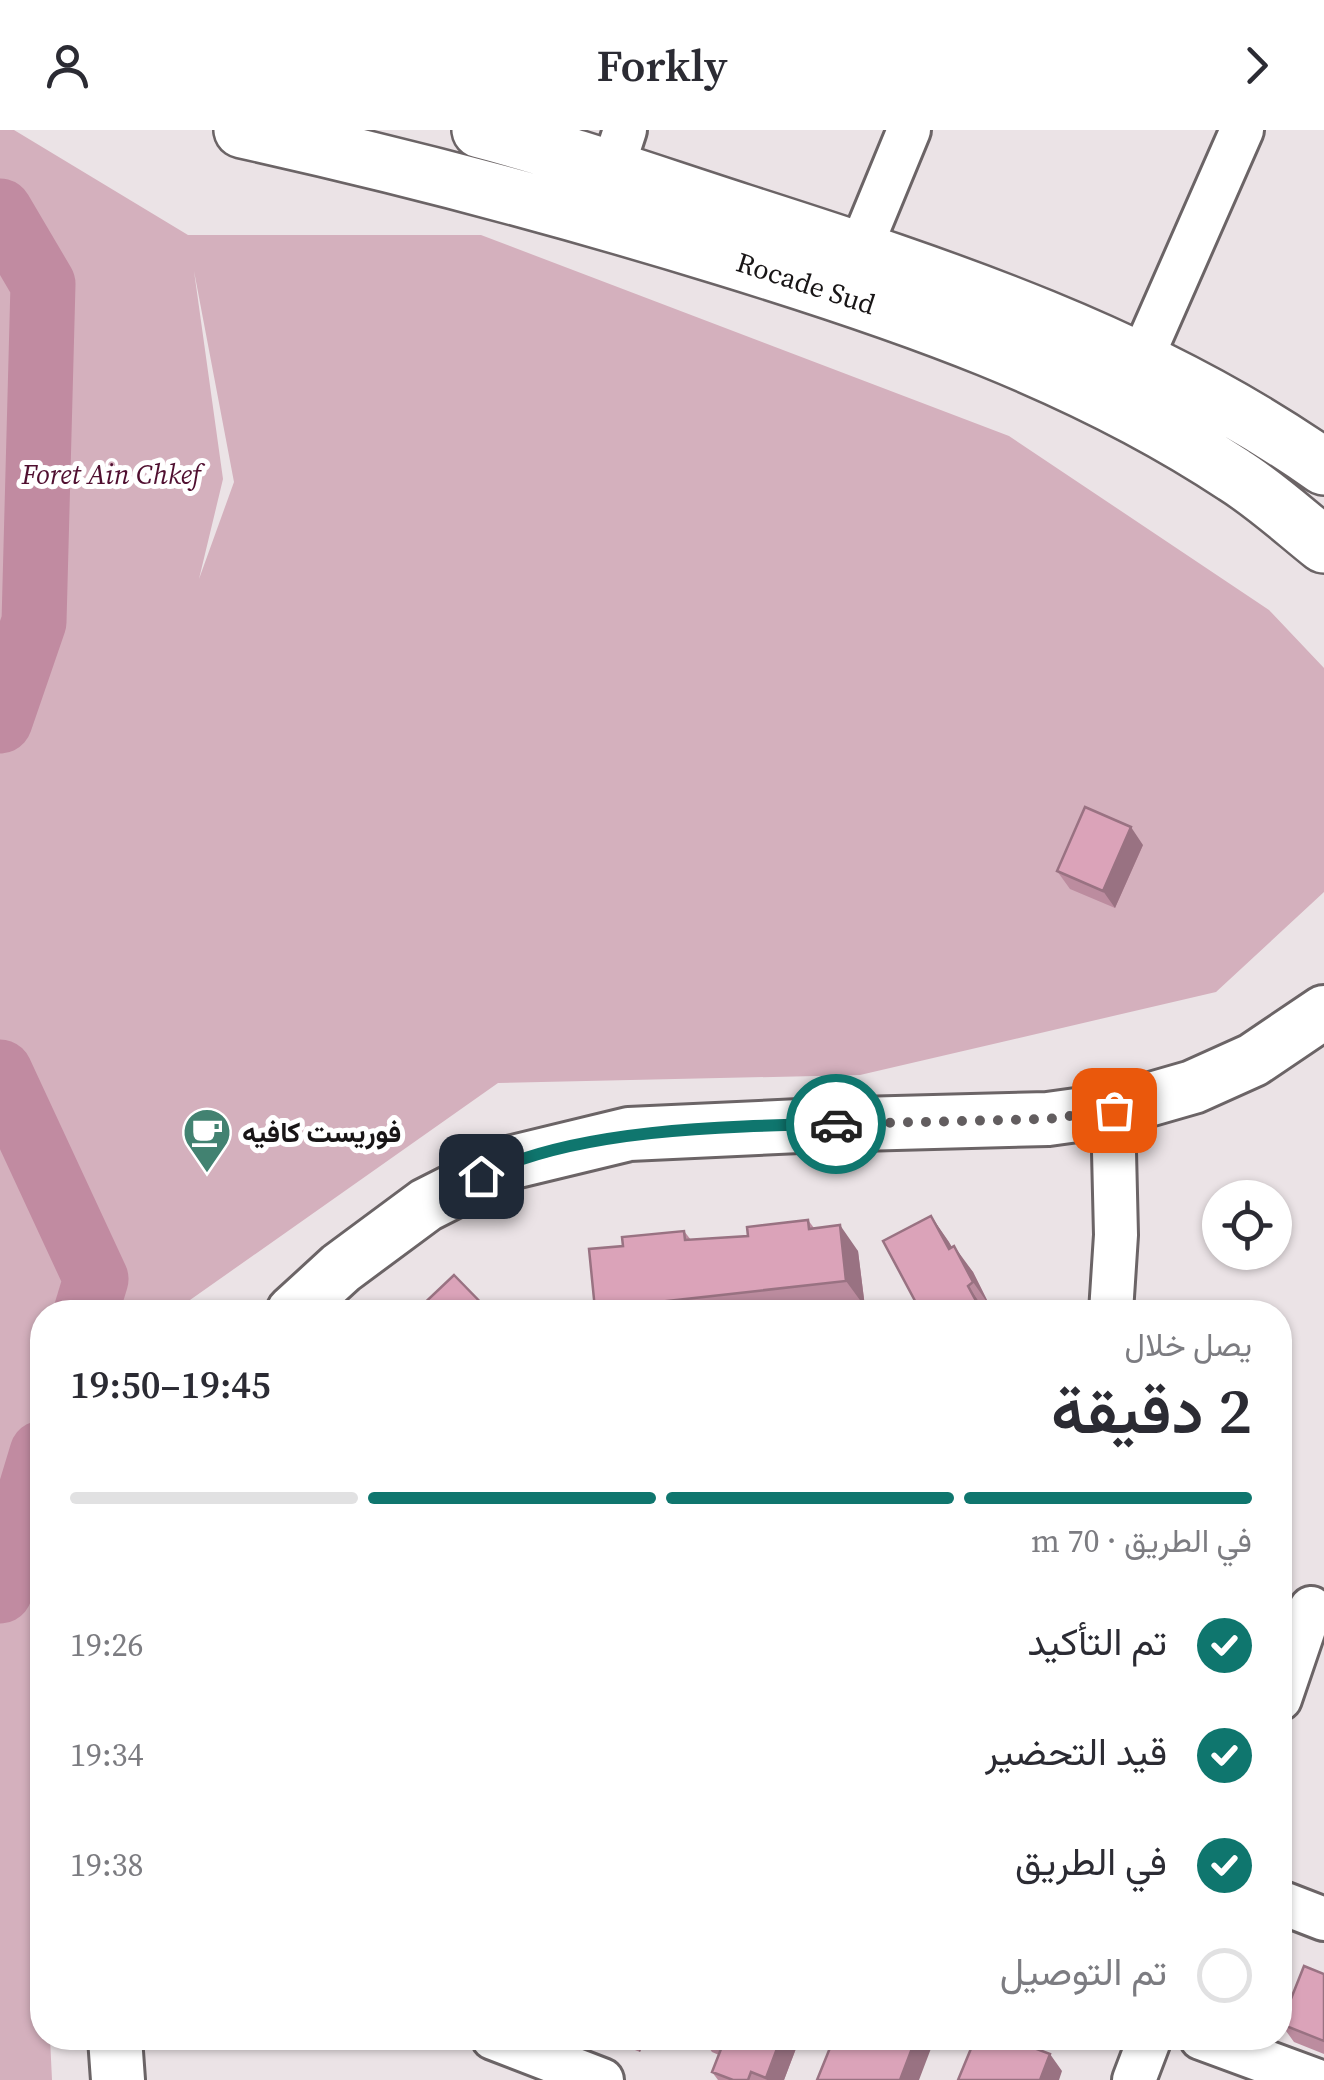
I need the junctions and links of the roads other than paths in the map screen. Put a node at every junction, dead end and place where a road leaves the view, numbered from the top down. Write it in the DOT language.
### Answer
graph roads {
  1 [pos="242,130"];
  2 [pos="480,130"];
  3 [pos="909,130"];
  4 [pos="1242,130"];
  5 [pos="618,150"];
  6 [pos="860,249"];
  7 [pos="1140,362"];
  8 [pos="1324,467"];
  9 [pos="1324,545"];
  10 [pos="1324,1012"];
  11 [pos="1114,1110"];
  12 [pos="306,1300"];
  13 [pos="1111,1300"];
  14 [pos="1305,1604"];
  15 [pos="1292,1653"];
  16 [pos="1292,1907"];
  17 [pos="1324,1919"];
  18 [pos="116,2050"];
  19 [pos="524,2050"];
  20 [pos="1145,2050"];
  21 [pos="1234,2050"];
  22 [pos="118,2080"];
  23 [pos="602,2080"];
  24 [pos="1134,2080"];
  25 [pos="1315,2080"];
  1 -- 9 [label="highway, Rocade Sud"];
  2 -- 5 [label="highway, Rocade Sud"];
  3 -- 6 [label="street"];
  4 -- 7 [label="street"];
  5 -- 6 [label="highway, Rocade Sud"];
  6 -- 7 [label="highway, Rocade Sud"];
  7 -- 8 [label="highway, Rocade Sud"];
  10 -- 11 [label="street"];
  11 -- 12 [label="street"];
  11 -- 13 [label="street"];
  14 -- 15 [label="street"];
  16 -- 17 [label="street"];
  18 -- 22 [label="street"];
  19 -- 23 [label="street"];
  20 -- 24 [label="street"];
  21 -- 25 [label="street"];
}
